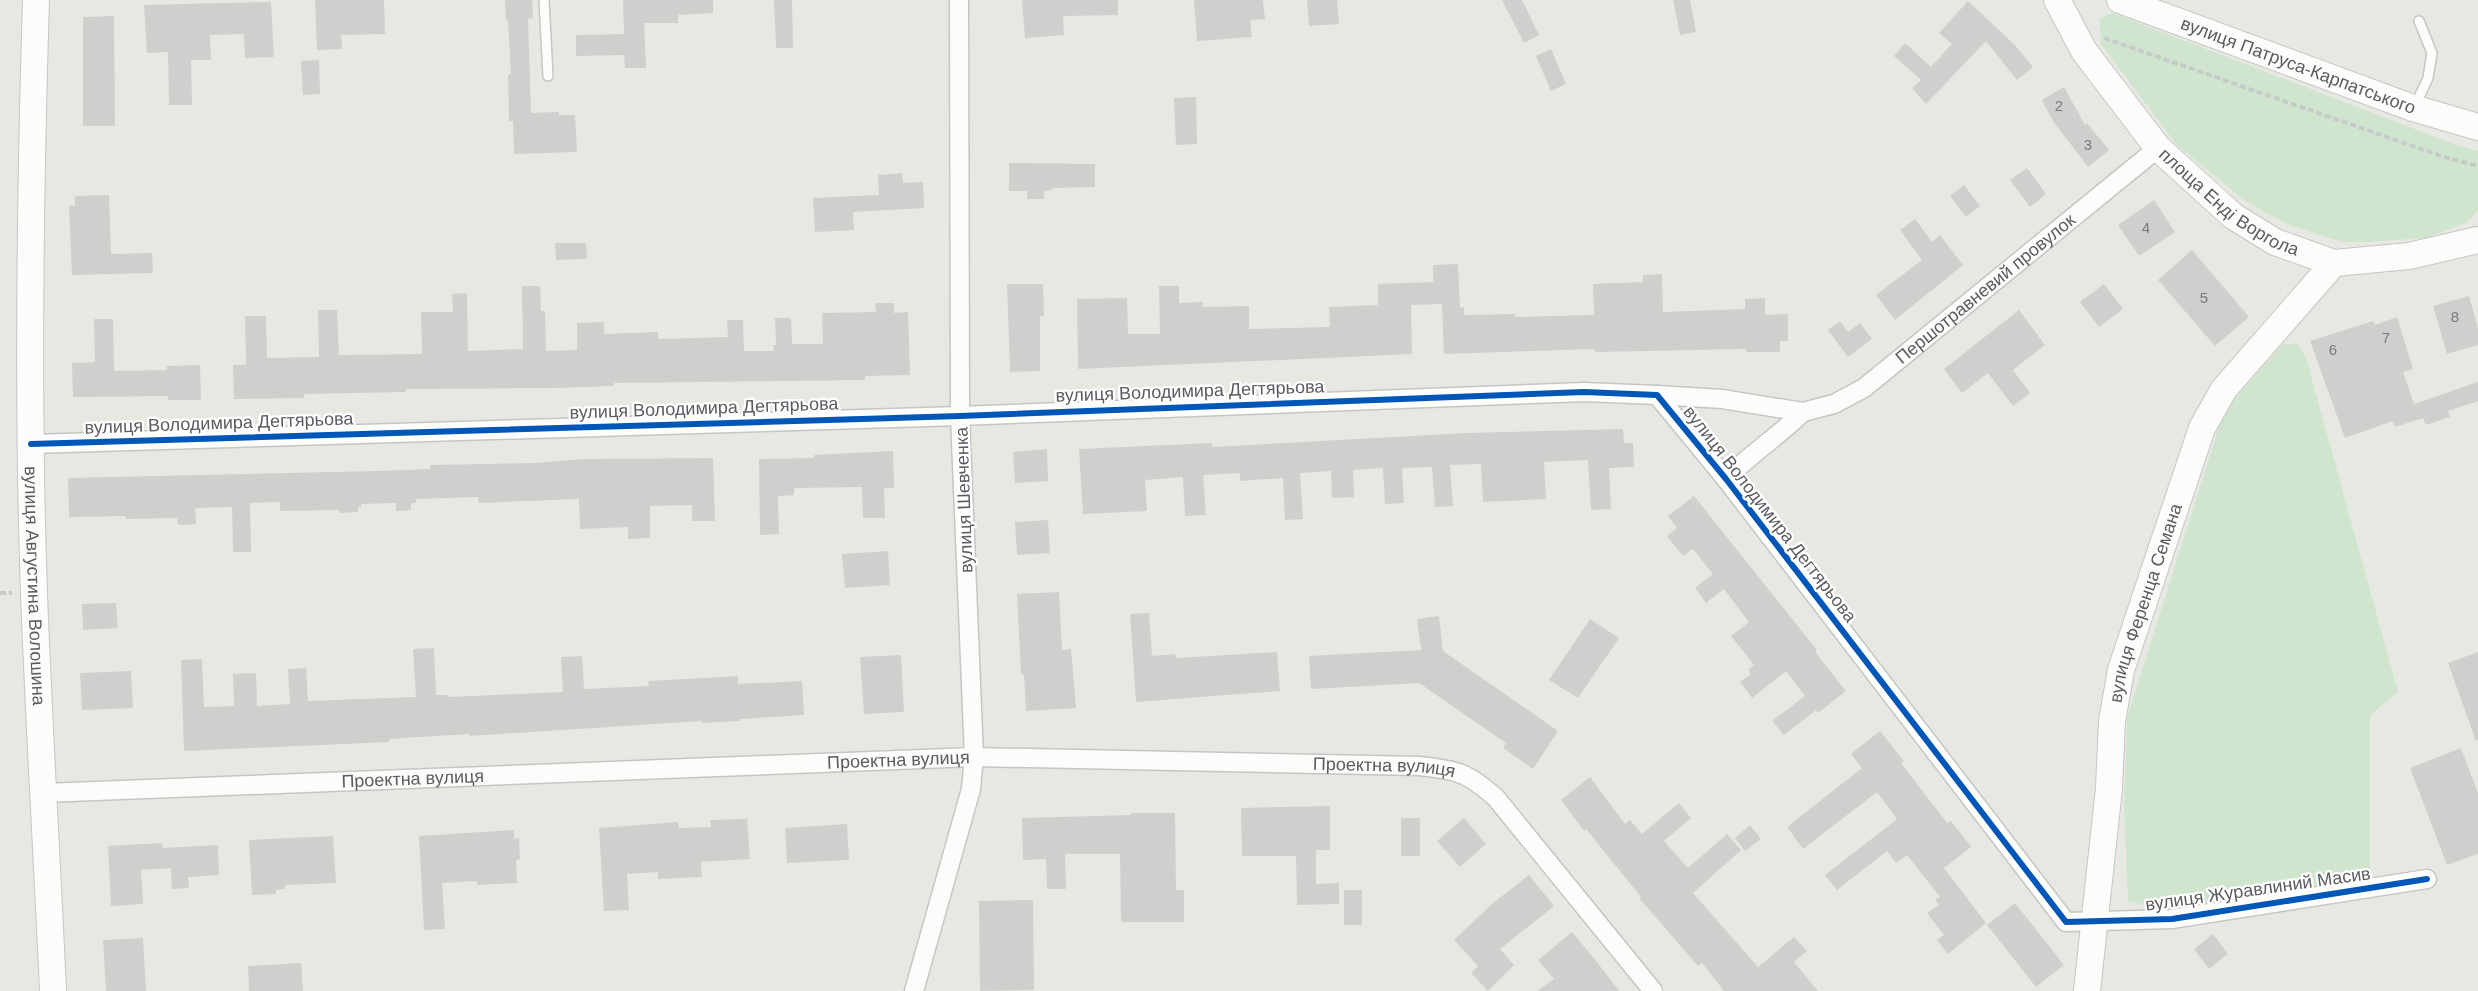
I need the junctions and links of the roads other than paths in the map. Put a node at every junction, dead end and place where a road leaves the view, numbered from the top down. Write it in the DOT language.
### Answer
graph roads {
  1 [pos="36,0"];
  2 [pos="544,0"];
  3 [pos="959,0"];
  4 [pos="2057,0"];
  5 [pos="2120,0"];
  6 [pos="2419,21"];
  7 [pos="548,76"];
  8 [pos="2414,108"];
  9 [pos="2478,127"];
  10 [pos="2158,148"];
  11 [pos="2478,240"];
  12 [pos="2334,263"];
  13 [pos="1657,395"];
  14 [pos="1803,412"];
  15 [pos="960,416"];
  16 [pos="31,444"];
  17 [pos="1726,479"];
  18 [pos="974,757"];
  19 [pos="44,793"];
  20 [pos="2427,879"];
  21 [pos="2093,923"];
  22 [pos="53,991"];
  23 [pos="914,991"];
  24 [pos="1653,991"];
  25 [pos="2087,991"];
  1 -- 16 [label="street, вулиця Августина Волошина"];
  2 -- 7 [label="lane"];
  3 -- 15 [label="street, вулиця Шевченка"];
  4 -- 10 [label="street, площа Енді Воргола"];
  5 -- 8 [label="street, вулиця Патруса-Карпатського"];
  6 -- 8 [label="lane"];
  8 -- 9 [label="street, вулиця Патруса-Карпатського"];
  10 -- 12 [label="street, площа Енді Воргола"];
  10 -- 14 [label="street, Першотравневий провулок"];
  11 -- 12 [label="street, площа Енді Воргола"];
  12 -- 21 [label="street, вулиця Ференца Семана"];
  13 -- 14 [label="street, Першотравневий провулок"];
  13 -- 15 [label="street, вулиця Володимира Дегтярьова"];
  13 -- 17 [label="street, вулиця Володимира Дегтярьова"];
  14 -- 17 [label="street, Першотравневий провулок"];
  15 -- 16 [label="street, вулиця Володимира Дегтярьова"];
  15 -- 18 [label="street, вулиця Шевченка"];
  16 -- 19 [label="street, вулиця Августина Волошина"];
  17 -- 21 [label="street, вулиця Володимира Дегтярьова"];
  18 -- 19 [label="street, Проектна вулиця"];
  18 -- 23 [label="street, вулиця Шевченка"];
  18 -- 24 [label="street, Проектна вулиця"];
  19 -- 22 [label="street, вулиця Августина Волошина"];
  20 -- 21 [label="street, вулиця Журавлиний Масив"];
  21 -- 25 [label="street, вулиця Ференца Семана"];
}
